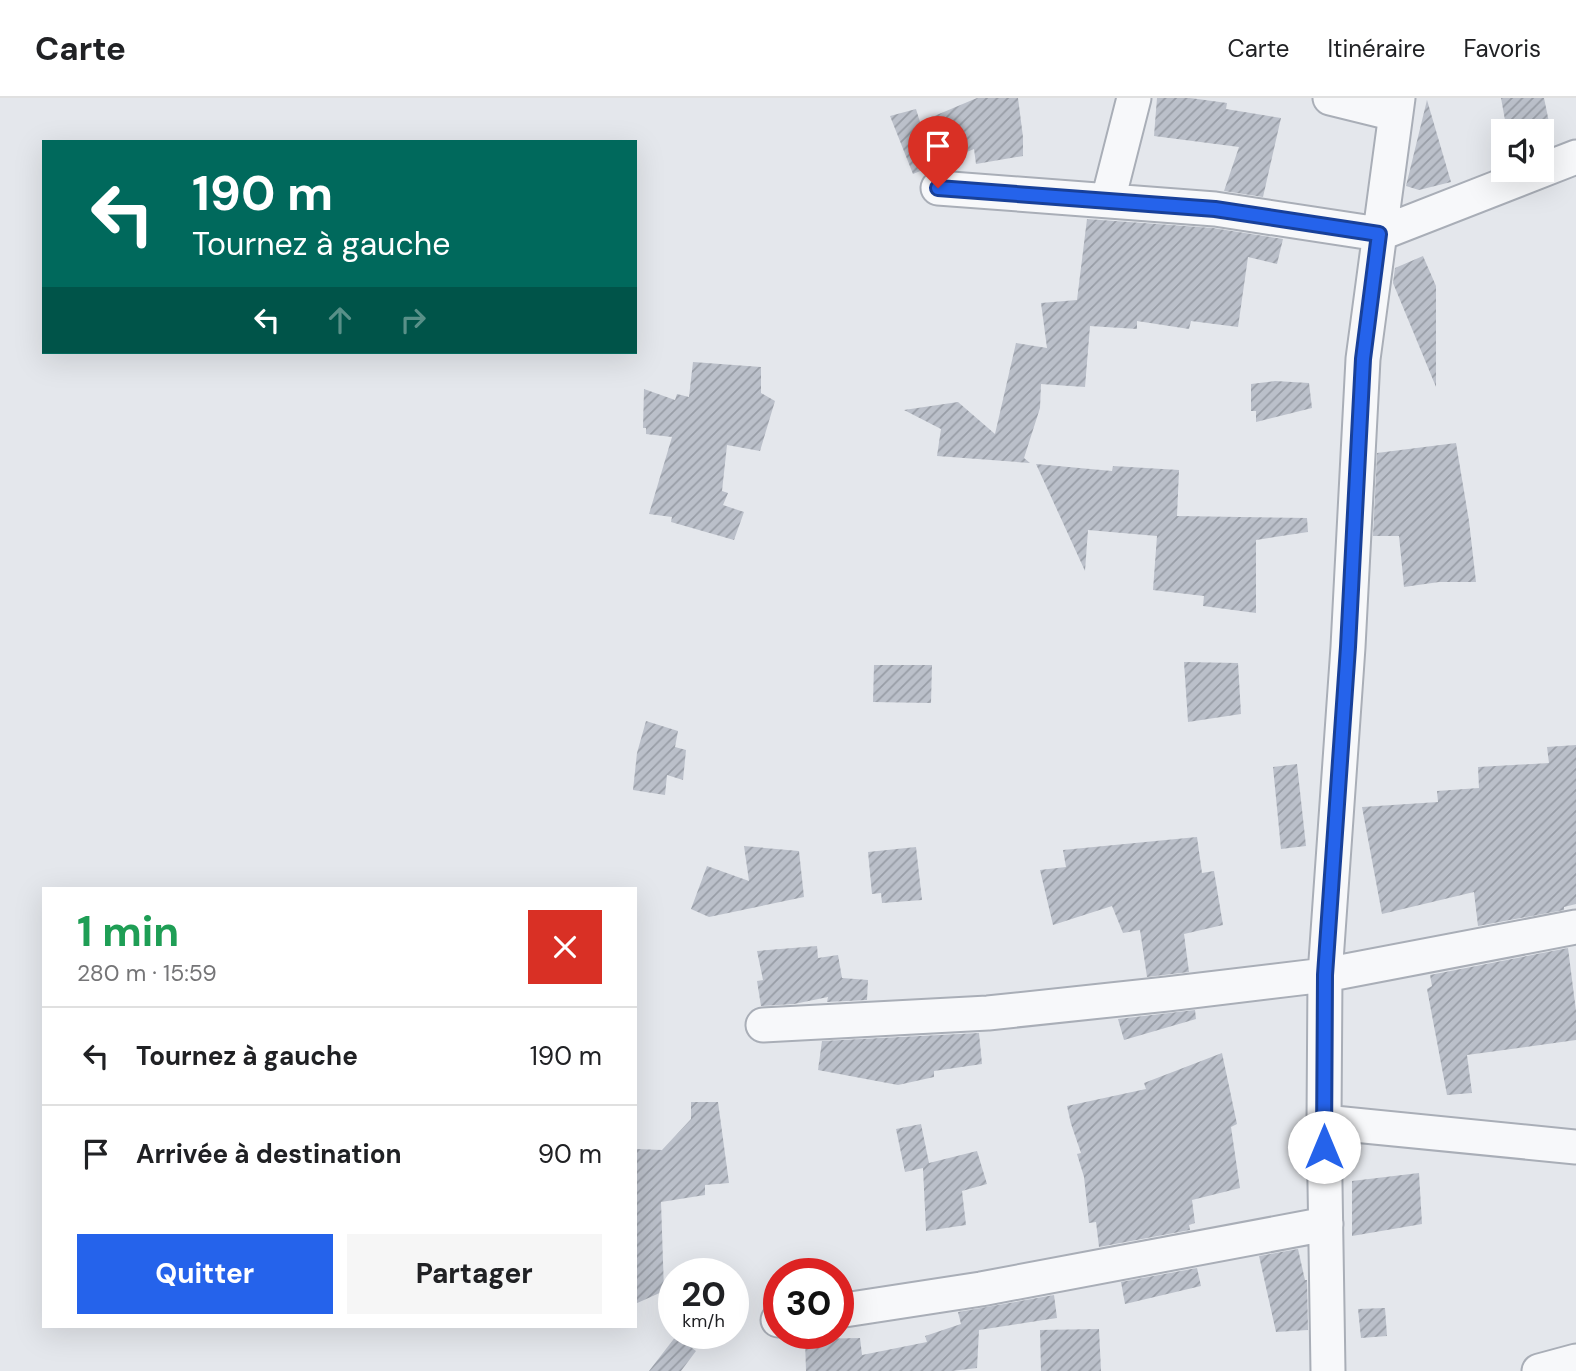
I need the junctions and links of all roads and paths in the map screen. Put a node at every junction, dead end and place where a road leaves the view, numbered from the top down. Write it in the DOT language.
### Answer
graph roads {
  1 [pos="1134,98"];
  2 [pos="1330,98"];
  3 [pos="1396,106"];
  4 [pos="1576,157"];
  5 [pos="938,188"];
  6 [pos="1108,200"];
  7 [pos="1379,234"];
  8 [pos="1576,927"];
  9 [pos="1325,975"];
  10 [pos="763,1025"];
  11 [pos="1324,1122"];
  12 [pos="1576,1147"];
  13 [pos="1325,1224"];
  14 [pos="854,1309"];
  15 [pos="1576,1361"];
  16 [pos="1328,1371"];
  17 [pos="1539,1371"];
  1 -- 6 [label="street"];
  2 -- 3 [label="street"];
  3 -- 7 [label="street"];
  4 -- 7 [label="street"];
  5 -- 6 [label="street"];
  6 -- 7 [label="street"];
  7 -- 9 [label="street"];
  8 -- 9 [label="street"];
  9 -- 10 [label="street"];
  9 -- 11 [label="street"];
  11 -- 12 [label="street"];
  11 -- 13 [label="street"];
  13 -- 14 [label="street"];
  13 -- 16 [label="street"];
  15 -- 17 [label="street"];
}
